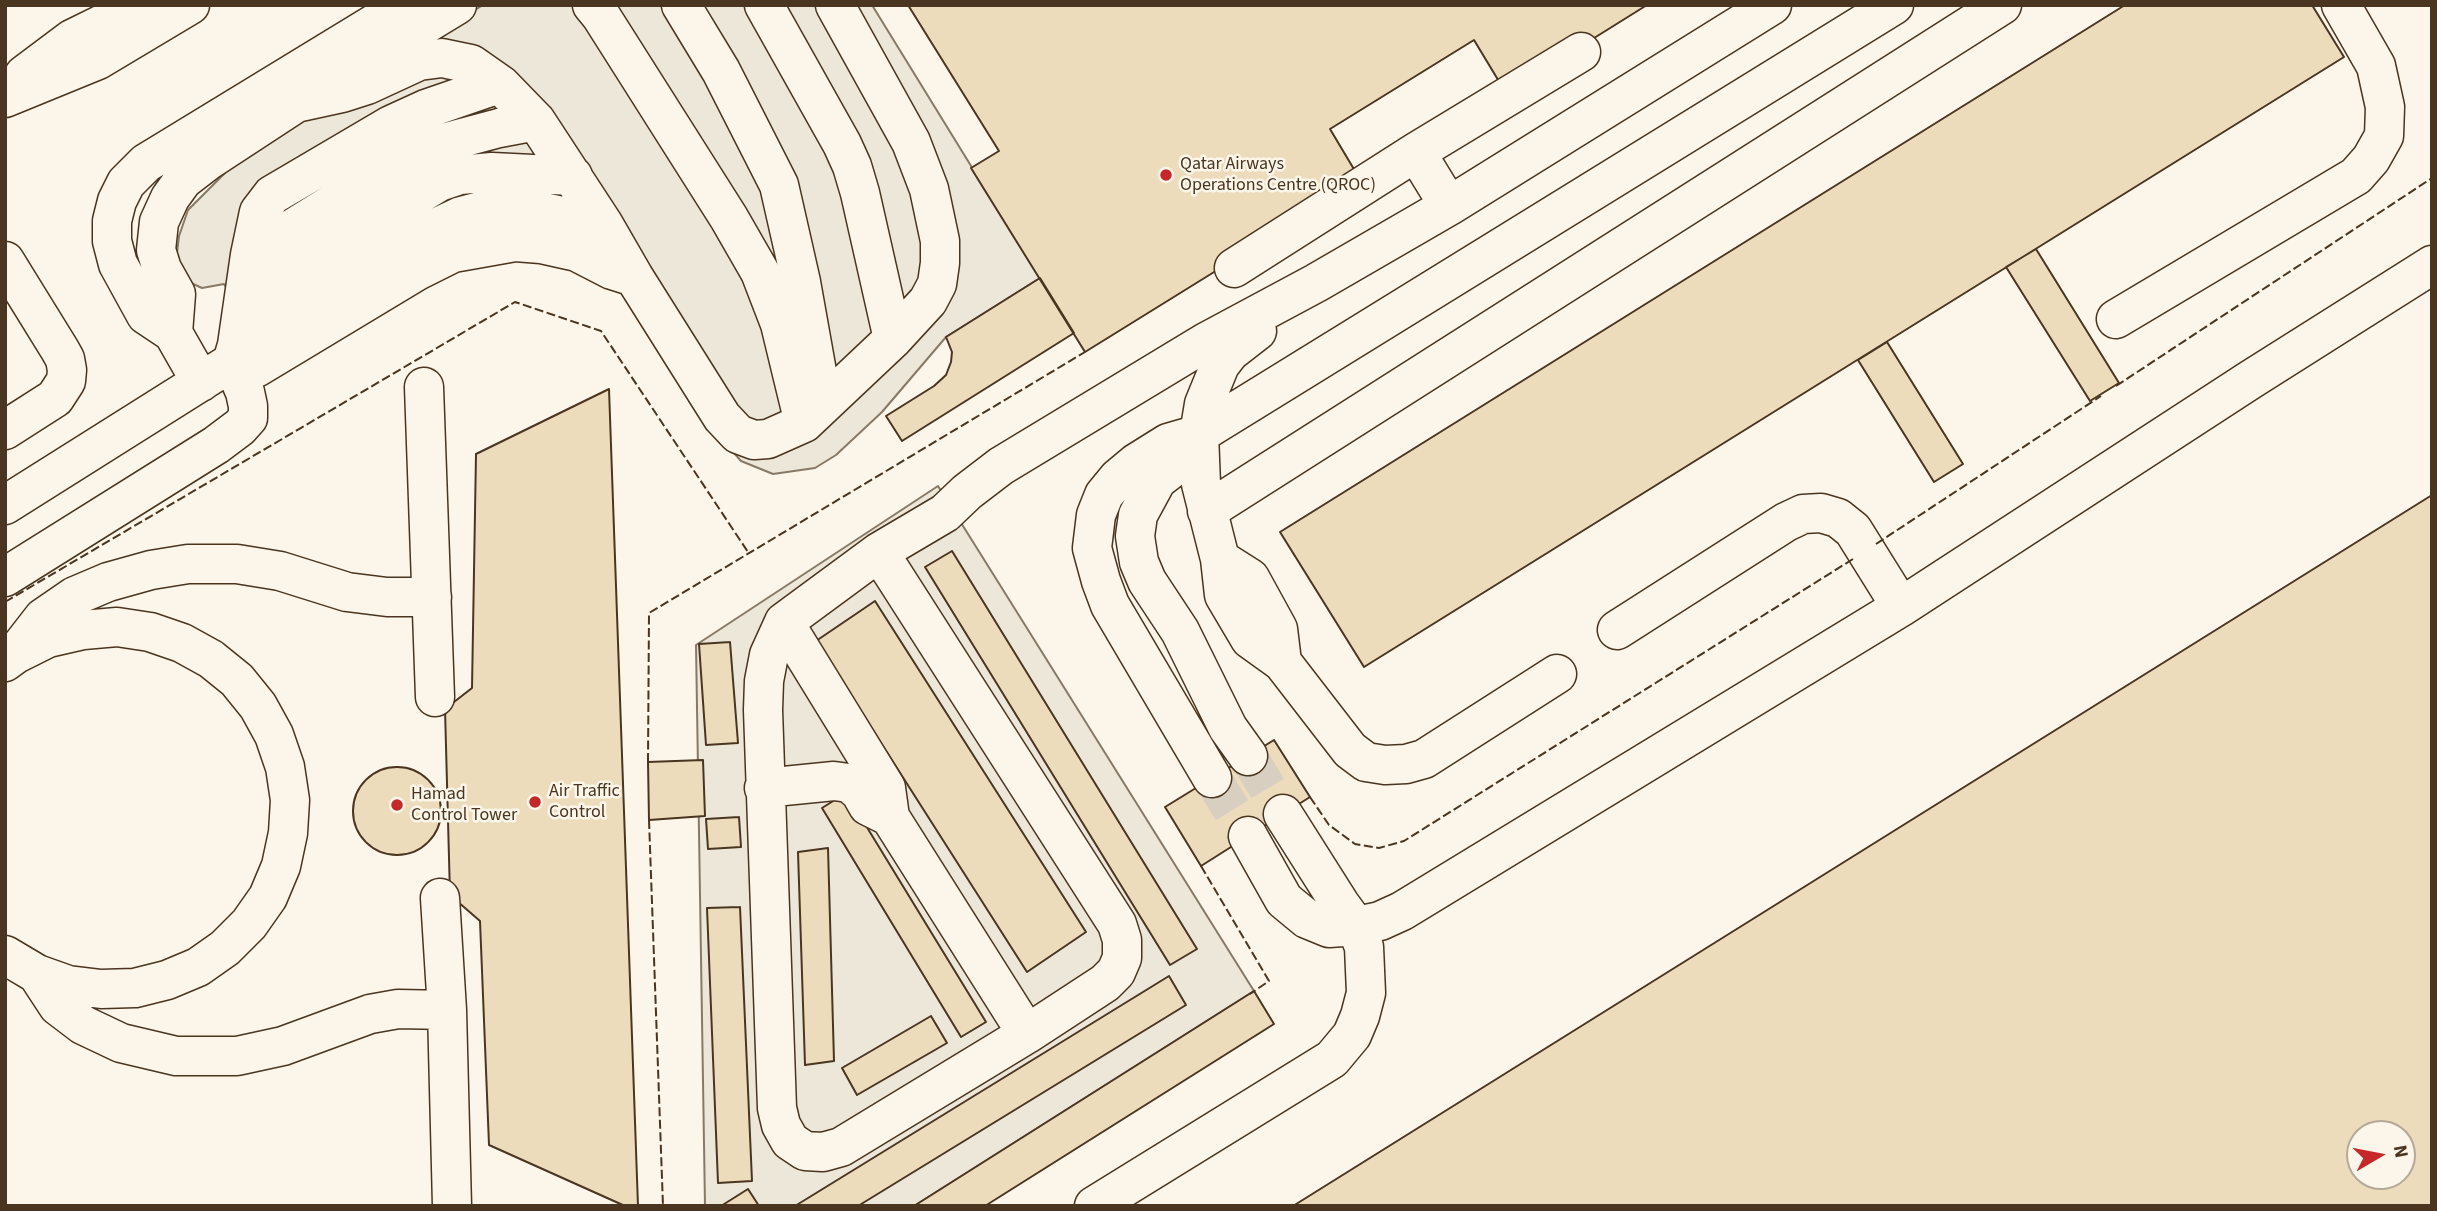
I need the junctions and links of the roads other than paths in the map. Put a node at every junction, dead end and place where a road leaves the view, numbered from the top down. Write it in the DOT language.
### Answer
graph roads {
  1 [pos="141,5"];
  2 [pos="190,5"];
  3 [pos="405,5"];
  4 [pos="457,5"];
  5 [pos="592,5"];
  6 [pos="681,5"];
  7 [pos="765,5"];
  8 [pos="835,5"];
  9 [pos="1772,5"];
  10 [pos="1894,5"];
  11 [pos="2002,5"];
  12 [pos="2341,5"];
  13 [pos="1581,52"];
  14 [pos="501,85"];
  15 [pos="5,89"];
  16 [pos="5,98"];
  17 [pos="296,103"];
  18 [pos="536,121"];
  19 [pos="1416,152"];
  20 [pos="573,176"];
  21 [pos="1449,206"];
  22 [pos="604,225"];
  23 [pos="250,255"];
  24 [pos="5,261"];
  25 [pos="2432,265"];
  26 [pos="1234,268"];
  27 [pos="634,277"];
  28 [pos="1316,283"];
  29 [pos="245,301"];
  30 [pos="2116,319"];
  31 [pos="173,333"];
  32 [pos="893,339"];
  33 [pos="223,363"];
  34 [pos="424,387"];
  35 [pos="814,414"];
  36 [pos="5,430"];
  37 [pos="1199,434"];
  38 [pos="5,505"];
  39 [pos="1207,511"];
  40 [pos="878,552"];
  41 [pos="5,577"];
  42 [pos="432,597"];
  43 [pos="1901,607"];
  44 [pos="784,622"];
  45 [pos="1125,629"];
  46 [pos="1617,630"];
  47 [pos="11,658"];
  48 [pos="1558,674"];
  49 [pos="435,697"];
  50 [pos="1212,778"];
  51 [pos="765,788"];
  52 [pos="1283,814"];
  53 [pos="890,817"];
  54 [pos="1248,836"];
  55 [pos="440,898"];
  56 [pos="1356,926"];
  57 [pos="21,964"];
  58 [pos="447,1010"];
  59 [pos="1027,1034"];
  60 [pos="452,1206"];
  61 [pos="1094,1206"];
  1 -- 15 [label="lane"];
  2 -- 16 [label="lane"];
  3 -- 31 [label="lane"];
  4 -- 17 [label="lane"];
  5 -- 35 [label="lane"];
  6 -- 35 [label="lane"];
  7 -- 32 [label="lane"];
  8 -- 32 [label="lane"];
  9 -- 21 [label="lane"];
  10 -- 37 [label="lane"];
  11 -- 39 [label="lane"];
  12 -- 30 [label="lane"];
  13 -- 19 [label="lane"];
  14 -- 17 [label="lane"];
  14 -- 18 [label="lane"];
  14 -- 23 [label="lane"];
  17 -- 31 [label="lane"];
  18 -- 20 [label="lane"];
  18 -- 23 [label="lane"];
  19 -- 21 [label="lane"];
  19 -- 26 [label="lane"];
  20 -- 22 [label="lane"];
  20 -- 29 [label="lane"];
  21 -- 28 [label="lane"];
  22 -- 27 [label="lane"];
  22 -- 33 [label="lane"];
  23 -- 29 [label="lane"];
  24 -- 36 [label="lane"];
  25 -- 43 [label="lane"];
  27 -- 33 [label="lane"];
  27 -- 35 [label="lane"];
  28 -- 37 [label="lane"];
  28 -- 40 [label="lane"];
  29 -- 33 [label="lane"];
  31 -- 33 [label="lane"];
  32 -- 35 [label="lane"];
  33 -- 38 [label="lane"];
  33 -- 41 [label="lane"];
  34 -- 42 [label="lane"];
  37 -- 39 [label="lane"];
  37 -- 45 [label="lane"];
  37 -- 45 [label="lane"];
  39 -- 48 [label="lane"];
  40 -- 44 [label="lane"];
  40 -- 59 [label="lane"];
  42 -- 47 [label="lane"];
  42 -- 49 [label="lane"];
  43 -- 46 [label="lane"];
  43 -- 56 [label="lane"];
  44 -- 51 [label="lane"];
  44 -- 53 [label="lane"];
  45 -- 50 [label="lane"];
  47 -- 57 [label="lane"];
  51 -- 53 [label="lane"];
  51 -- 59 [label="lane"];
  52 -- 56 [label="lane"];
  53 -- 59 [label="lane"];
  54 -- 56 [label="lane"];
  55 -- 58 [label="lane"];
  56 -- 61 [label="lane"];
  57 -- 58 [label="lane"];
  58 -- 60 [label="lane"];
}
